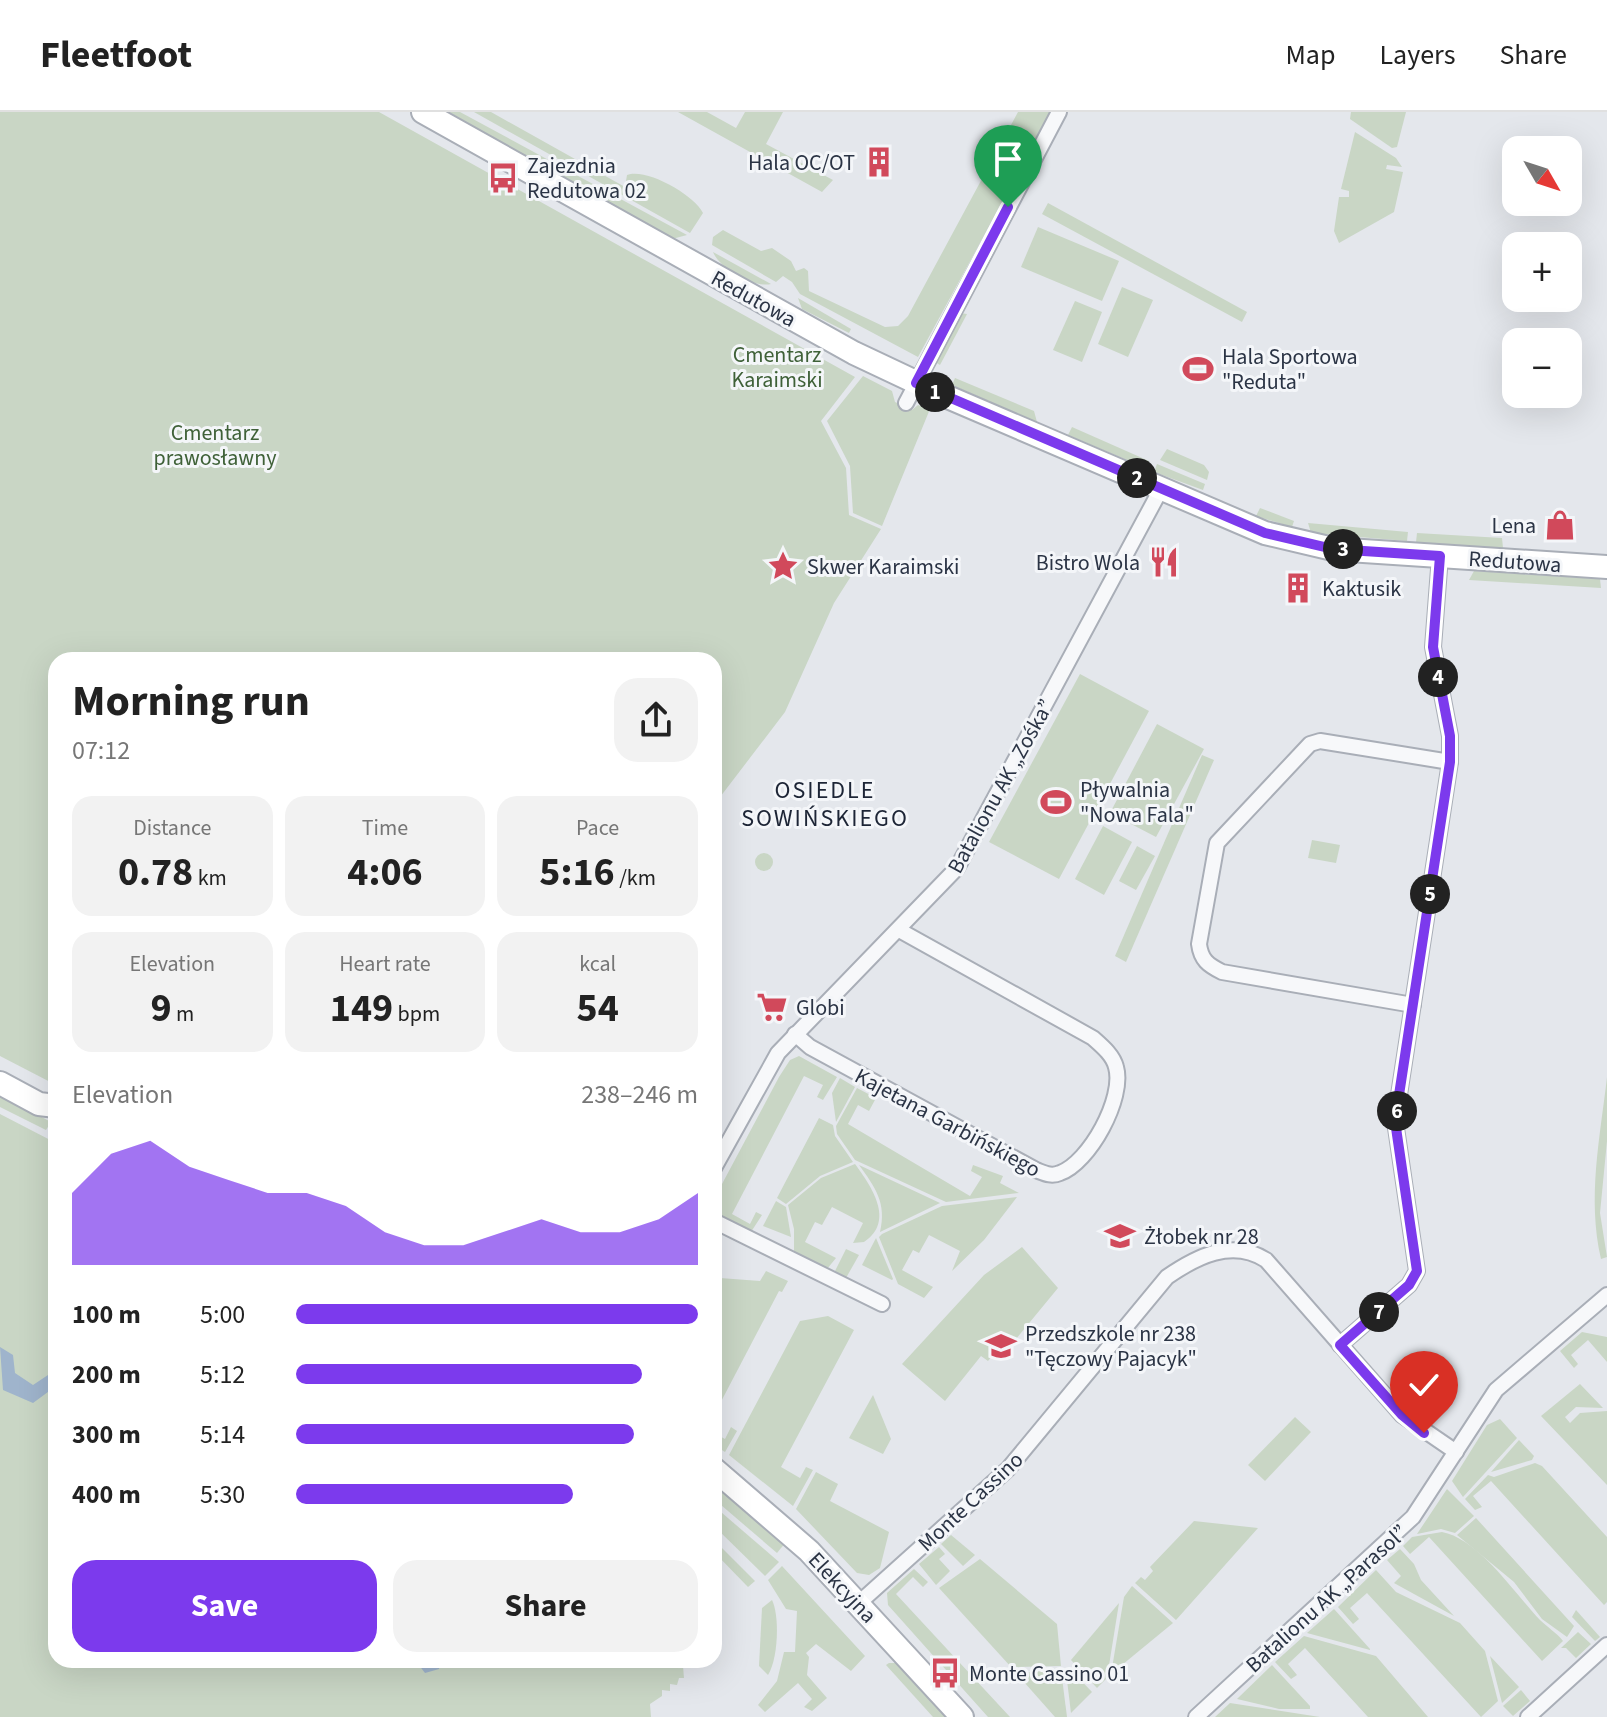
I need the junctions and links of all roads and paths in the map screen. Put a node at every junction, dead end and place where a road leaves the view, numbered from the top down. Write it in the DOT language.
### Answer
graph roads {
  1 [pos="423,112"];
  2 [pos="1059,112"];
  3 [pos="911,393"];
  4 [pos="1161,489"];
  5 [pos="1440,556"];
  6 [pos="1607,567"];
  7 [pos="1450,762"];
  8 [pos="899,930"];
  9 [pos="1413,1005"];
  10 [pos="795,1034"];
  11 [pos="0,1083"];
  12 [pos="48,1105"];
  13 [pos="722,1153"];
  14 [pos="722,1225"];
  15 [pos="1607,1295"];
  16 [pos="882,1304"];
  17 [pos="1340,1345"];
  18 [pos="1456,1452"];
  19 [pos="722,1476"];
  20 [pos="859,1603"];
  21 [pos="1607,1645"];
  22 [pos="962,1717"];
  23 [pos="1196,1717"];
  24 [pos="1528,1717"];
  1 -- 3 [label="street, Redutowa"];
  2 -- 3 [label="street"];
  3 -- 4 [label="street, Redutowa"];
  4 -- 5 [label="street, Redutowa"];
  4 -- 8 [label="street, Batalionu AK „Zośka”"];
  5 -- 6 [label="street, Redutowa"];
  5 -- 7 [label="street"];
  7 -- 9 [label="street"];
  7 -- 9 [label="street"];
  8 -- 10 [label="street, Batalionu AK „Zośka”"];
  8 -- 10 [label="street, Kajetana Garbińskiego"];
  9 -- 17 [label="street"];
  10 -- 13 [label="street, Batalionu AK „Zośka”"];
  11 -- 12 [label="street"];
  14 -- 16 [label="street"];
  15 -- 18 [label="street, Batalionu AK „Parasol”"];
  17 -- 18 [label="street, Monte Cassino"];
  17 -- 20 [label="street, Monte Cassino"];
  18 -- 23 [label="street, Batalionu AK „Parasol”"];
  19 -- 20 [label="street, Elekcyjna"];
  20 -- 22 [label="street, Elekcyjna"];
  21 -- 24 [label="street"];
}
